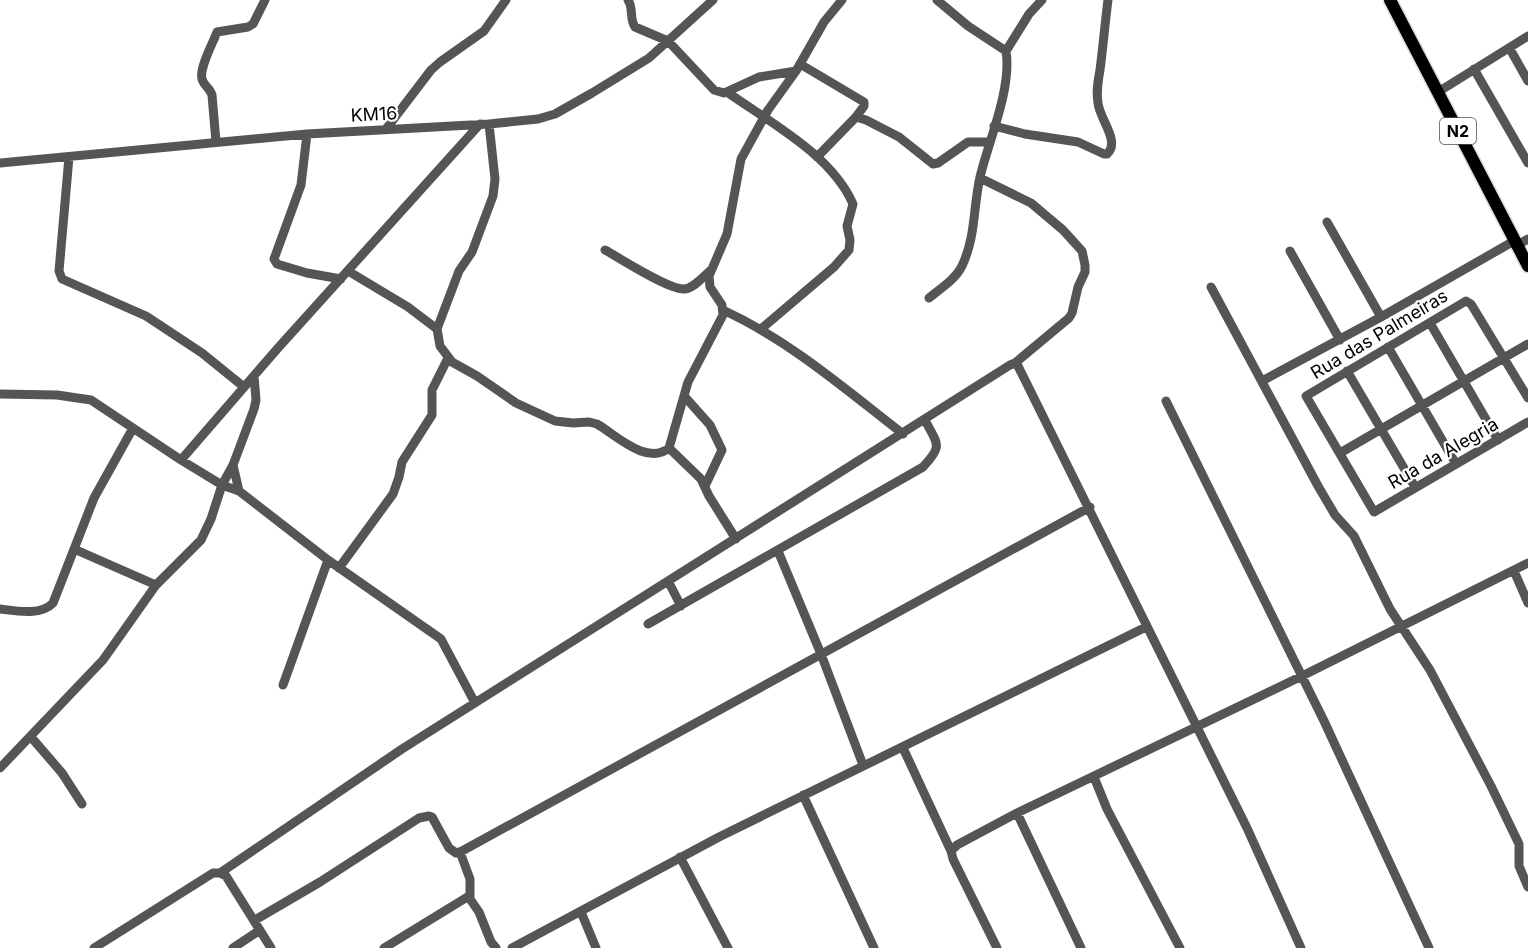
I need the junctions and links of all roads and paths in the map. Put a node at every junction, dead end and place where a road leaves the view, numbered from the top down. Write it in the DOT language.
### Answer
graph roads {
  1 [pos="265,0"];
  2 [pos="506,0"];
  3 [pos="628,0"];
  4 [pos="713,0"];
  5 [pos="842,0"];
  6 [pos="937,0"];
  7 [pos="1042,0"];
  8 [pos="1108,0"];
  9 [pos="1390,0"];
  10 [pos="1528,36"];
  11 [pos="668,41"];
  12 [pos="1510,49"];
  13 [pos="1006,51"];
  14 [pos="798,67"];
  15 [pos="1474,69"];
  16 [pos="1528,81"];
  17 [pos="727,92"];
  18 [pos="1438,92"];
  19 [pos="856,117"];
  20 [pos="764,118"];
  21 [pos="484,124"];
  22 [pos="994,126"];
  23 [pos="386,129"];
  24 [pos="307,134"];
  25 [pos="216,142"];
  26 [pos="990,142"];
  27 [pos="69,157"];
  28 [pos="817,157"];
  29 [pos="0,163"];
  30 [pos="1528,163"];
  31 [pos="980,178"];
  32 [pos="1328,222"];
  33 [pos="1528,239"];
  34 [pos="1515,243"];
  35 [pos="605,250"];
  36 [pos="1290,251"];
  37 [pos="1528,266"];
  38 [pos="713,269"];
  39 [pos="348,271"];
  40 [pos="341,279"];
  41 [pos="1211,287"];
  42 [pos="929,298"];
  43 [pos="723,310"];
  44 [pos="1381,317"];
  45 [pos="1430,323"];
  46 [pos="436,328"];
  47 [pos="761,329"];
  48 [pos="1340,340"];
  49 [pos="1528,344"];
  50 [pos="1388,347"];
  51 [pos="448,358"];
  52 [pos="1503,358"];
  53 [pos="1015,363"];
  54 [pos="1347,371"];
  55 [pos="254,376"];
  56 [pos="1262,381"];
  57 [pos="1464,381"];
  58 [pos="244,387"];
  59 [pos="0,394"];
  60 [pos="685,397"];
  61 [pos="1528,398"];
  62 [pos="1166,401"];
  63 [pos="1423,405"];
  64 [pos="925,420"];
  65 [pos="1528,422"];
  66 [pos="133,428"];
  67 [pos="1381,429"];
  68 [pos="903,434"];
  69 [pos="1498,440"];
  70 [pos="669,448"];
  71 [pos="1340,453"];
  72 [pos="182,460"];
  73 [pos="1456,464"];
  74 [pos="233,465"];
  75 [pos="222,485"];
  76 [pos="705,486"];
  77 [pos="1415,487"];
  78 [pos="239,491"];
  79 [pos="1090,507"];
  80 [pos="736,539"];
  81 [pos="74,549"];
  82 [pos="778,551"];
  83 [pos="328,560"];
  84 [pos="1528,563"];
  85 [pos="339,568"];
  86 [pos="1514,571"];
  87 [pos="668,581"];
  88 [pos="156,585"];
  89 [pos="1528,603"];
  90 [pos="681,606"];
  91 [pos="0,609"];
  92 [pos="648,624"];
  93 [pos="1402,625"];
  94 [pos="1146,627"];
  95 [pos="821,654"];
  96 [pos="1302,676"];
  97 [pos="283,685"];
  98 [pos="475,703"];
  99 [pos="1198,727"];
  100 [pos="31,737"];
  101 [pos="903,748"];
  102 [pos="862,765"];
  103 [pos="0,768"];
  104 [pos="1094,777"];
  105 [pos="803,795"];
  106 [pos="82,804"];
  107 [pos="1017,813"];
  108 [pos="460,852"];
  109 [pos="951,852"];
  110 [pos="680,857"];
  111 [pos="220,873"];
  112 [pos="1528,887"];
  113 [pos="469,896"];
  114 [pos="581,912"];
  115 [pos="255,920"];
  116 [pos="260,930"];
  117 [pos="108,939"];
  118 [pos="94,948"];
  119 [pos="114,948"];
  120 [pos="233,948"];
  121 [pos="271,948"];
  122 [pos="384,948"];
  123 [pos="496,948"];
  124 [pos="512,948"];
  125 [pos="596,948"];
  126 [pos="728,948"];
  127 [pos="874,948"];
  128 [pos="997,948"];
  129 [pos="1081,948"];
  130 [pos="1180,948"];
  131 [pos="1301,948"];
  132 [pos="1429,948"];
  1 -- 25 [label="street"];
  2 -- 23 [label="street"];
  3 -- 11 [label="street"];
  4 -- 11 [label="street, KM16"];
  5 -- 14 [label="street"];
  6 -- 13 [label="street"];
  7 -- 13 [label="street"];
  8 -- 22 [label="street"];
  9 -- 18 [label="main road, N2"];
  10 -- 12 [label="street"];
  11 -- 17 [label="street"];
  11 -- 21 [label="street, KM16"];
  12 -- 15 [label="street"];
  12 -- 16 [label="street"];
  13 -- 22 [label="street"];
  14 -- 17 [label="street"];
  14 -- 19 [label="street"];
  14 -- 20 [label="street"];
  15 -- 18 [label="street"];
  15 -- 30 [label="street"];
  17 -- 20 [label="street"];
  18 -- 34 [label="main road, N2"];
  19 -- 26 [label="street"];
  19 -- 28 [label="street"];
  20 -- 28 [label="street"];
  20 -- 38 [label="street"];
  21 -- 23 [label="street, KM16"];
  21 -- 39 [label="street"];
  21 -- 46 [label="street"];
  22 -- 26 [label="street"];
  23 -- 24 [label="street, KM16"];
  24 -- 25 [label="street, KM16"];
  24 -- 40 [label="street"];
  25 -- 27 [label="street, KM16"];
  26 -- 31 [label="street"];
  27 -- 29 [label="street, KM16"];
  27 -- 58 [label="street"];
  28 -- 47 [label="street"];
  31 -- 42 [label="street"];
  31 -- 53 [label="street"];
  32 -- 44 [label="street"];
  33 -- 34 [label="street"];
  34 -- 37 [label="main road, N2"];
  34 -- 44 [label="street"];
  35 -- 38 [label="street"];
  36 -- 48 [label="street"];
  38 -- 43 [label="street"];
  39 -- 40 [label="street"];
  39 -- 46 [label="street"];
  40 -- 55 [label="street"];
  41 -- 56 [label="street"];
  43 -- 47 [label="street"];
  43 -- 60 [label="street"];
  44 -- 48 [label="street"];
  45 -- 50 [label="street, Rua das Palmeiras"];
  45 -- 52 [label="street, Rua das Palmeiras"];
  45 -- 57 [label="street"];
  46 -- 51 [label="street"];
  47 -- 68 [label="street"];
  48 -- 56 [label="street"];
  49 -- 52 [label="street"];
  50 -- 54 [label="street, Rua das Palmeiras"];
  50 -- 63 [label="street"];
  51 -- 70 [label="street"];
  51 -- 85 [label="street"];
  52 -- 57 [label="street"];
  52 -- 61 [label="street"];
  53 -- 64 [label="street"];
  53 -- 79 [label="street"];
  54 -- 67 [label="street"];
  54 -- 71 [label="street, Rua das Palmeiras"];
  55 -- 58 [label="street"];
  55 -- 74 [label="street"];
  56 -- 93 [label="street"];
  57 -- 63 [label="street"];
  57 -- 69 [label="street"];
  58 -- 72 [label="street"];
  59 -- 66 [label="street"];
  60 -- 70 [label="street"];
  60 -- 76 [label="street"];
  62 -- 96 [label="street"];
  63 -- 67 [label="street"];
  63 -- 73 [label="street"];
  64 -- 68 [label="street"];
  64 -- 82 [label="street"];
  65 -- 69 [label="street, Rua da Alegria"];
  66 -- 72 [label="street"];
  66 -- 81 [label="street"];
  67 -- 71 [label="street"];
  67 -- 77 [label="street"];
  68 -- 80 [label="street"];
  69 -- 73 [label="street, Rua da Alegria"];
  70 -- 76 [label="street"];
  71 -- 77 [label="street, Rua da Alegria"];
  72 -- 75 [label="street"];
  73 -- 77 [label="street, Rua da Alegria"];
  74 -- 75 [label="street"];
  74 -- 78 [label="street"];
  75 -- 78 [label="street"];
  75 -- 88 [label="street"];
  76 -- 80 [label="street"];
  78 -- 83 [label="street"];
  79 -- 94 [label="street"];
  79 -- 95 [label="street"];
  80 -- 87 [label="street"];
  81 -- 88 [label="street"];
  81 -- 91 [label="street"];
  82 -- 90 [label="street"];
  82 -- 95 [label="street"];
  83 -- 85 [label="street"];
  83 -- 97 [label="street"];
  84 -- 86 [label="street"];
  85 -- 98 [label="street"];
  86 -- 89 [label="street"];
  86 -- 93 [label="street"];
  87 -- 90 [label="street"];
  87 -- 98 [label="street"];
  88 -- 100 [label="street"];
  90 -- 92 [label="street"];
  93 -- 96 [label="street"];
  93 -- 112 [label="street"];
  94 -- 99 [label="street"];
  94 -- 101 [label="street"];
  95 -- 102 [label="street"];
  95 -- 108 [label="street"];
  96 -- 99 [label="street"];
  96 -- 132 [label="street"];
  98 -- 111 [label="street"];
  99 -- 104 [label="street"];
  99 -- 131 [label="street"];
  100 -- 103 [label="street"];
  100 -- 106 [label="street"];
  101 -- 102 [label="street"];
  101 -- 109 [label="street"];
  102 -- 105 [label="street"];
  104 -- 107 [label="street"];
  104 -- 130 [label="street"];
  105 -- 110 [label="street"];
  105 -- 127 [label="street"];
  107 -- 109 [label="street"];
  107 -- 129 [label="street"];
  108 -- 113 [label="street"];
  108 -- 115 [label="street"];
  109 -- 128 [label="street"];
  110 -- 114 [label="street"];
  110 -- 126 [label="street"];
  111 -- 115 [label="street"];
  111 -- 117 [label="street"];
  113 -- 122 [label="street"];
  113 -- 123 [label="street"];
  114 -- 124 [label="street"];
  114 -- 125 [label="street"];
  115 -- 116 [label="street"];
  116 -- 120 [label="street"];
  116 -- 121 [label="street"];
  117 -- 118 [label="street"];
  117 -- 119 [label="street"];
}
